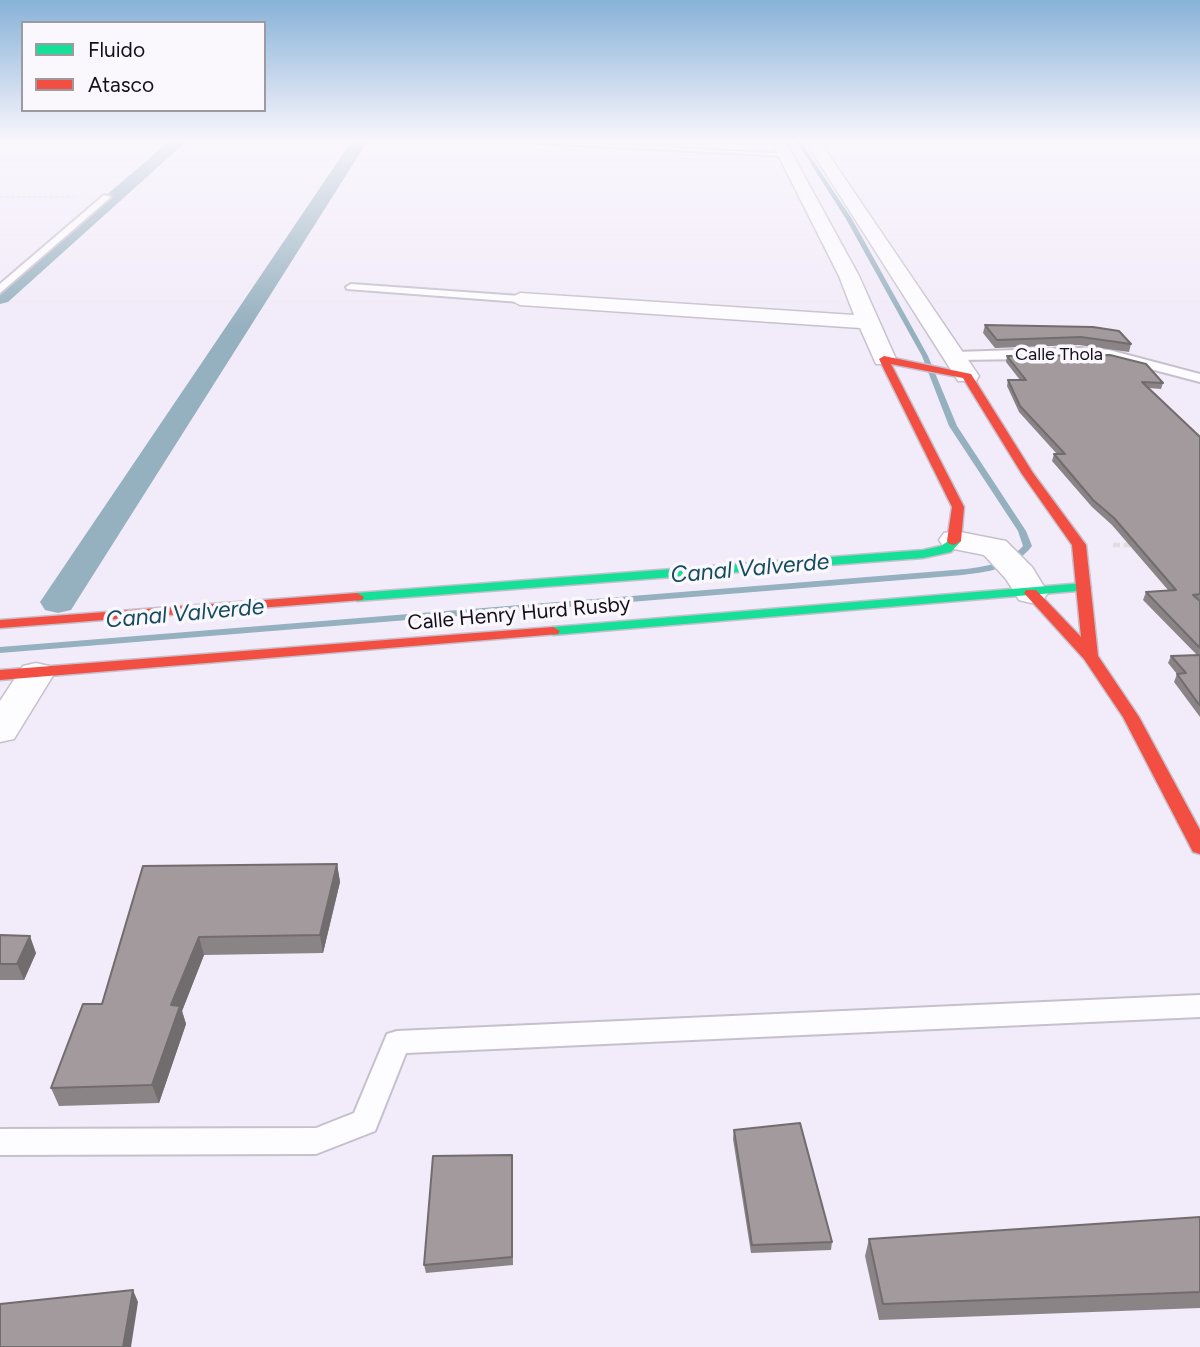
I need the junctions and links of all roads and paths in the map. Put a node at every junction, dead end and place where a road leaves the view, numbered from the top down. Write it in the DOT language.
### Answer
graph roads {
  1 [pos="101,202"];
  2 [pos="811,202"];
  3 [pos="850,202"];
  4 [pos="351,288"];
  5 [pos="0,290"];
  6 [pos="520,299"];
  7 [pos="867,322"];
  8 [pos="884,359"];
  9 [pos="951,364"];
  10 [pos="967,376"];
  11 [pos="1200,378"];
  12 [pos="955,540"];
  13 [pos="1079,545"];
  14 [pos="1141,545"];
  15 [pos="1026,584"];
  16 [pos="1084,587"];
  17 [pos="0,624"];
  18 [pos="1090,656"];
  19 [pos="18,674"];
  20 [pos="0,730"];
  21 [pos="1200,847"];
  22 [pos="1200,1006"];
  23 [pos="0,1142"];
  1 -- 5 [label="lane"];
  2 -- 7 [label="street"];
  3 -- 9 [label="street"];
  4 -- 6 [label="lane"];
  6 -- 7 [label="street"];
  7 -- 8 [label="street"];
  8 -- 9 [label="street"];
  8 -- 12 [label="street"];
  9 -- 10 [label="street"];
  9 -- 11 [label="lane, Calle Thola"];
  10 -- 13 [label="street"];
  12 -- 15 [label="street"];
  12 -- 17 [label="street, Calle Henry Hurd Rusby"];
  13 -- 14 [label="path"];
  13 -- 16 [label="street"];
  15 -- 16 [label="street, Calle Henry Hurd Rusby"];
  15 -- 18 [label="street"];
  15 -- 19 [label="street, Calle Henry Hurd Rusby"];
  16 -- 18 [label="street"];
  18 -- 21 [label="street"];
  19 -- 20 [label="street"];
  22 -- 23 [label="lane"];
}
